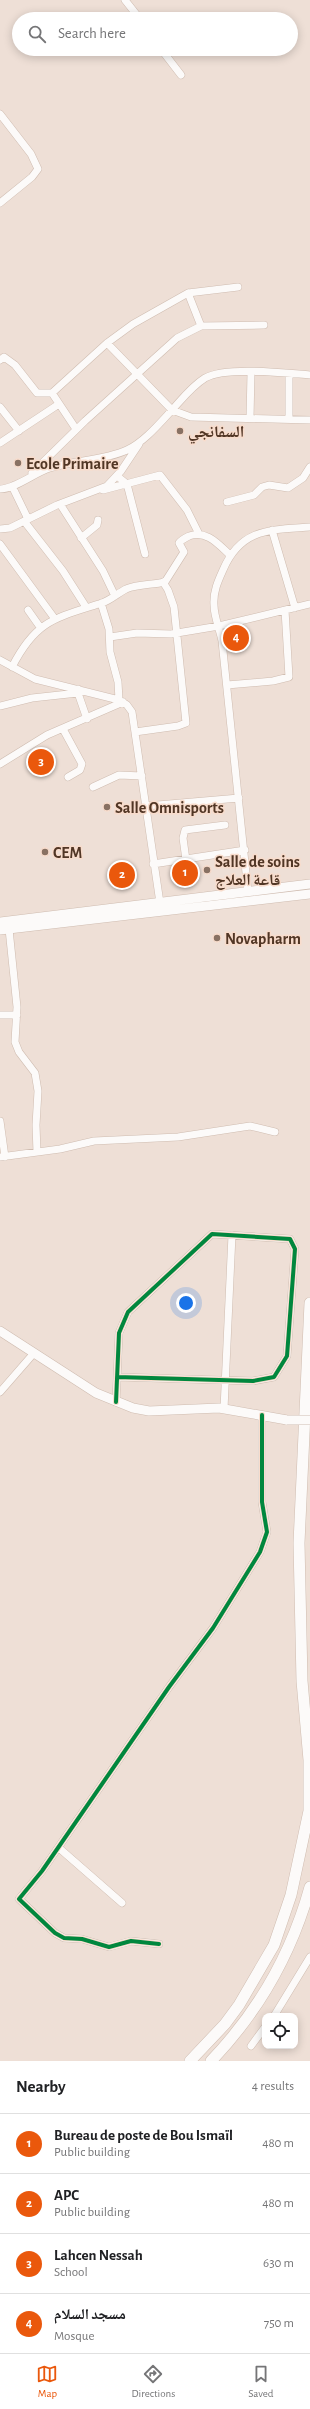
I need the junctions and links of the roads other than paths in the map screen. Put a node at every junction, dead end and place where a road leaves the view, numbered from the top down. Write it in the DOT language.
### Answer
graph roads {
  1 [pos="125,0"];
  2 [pos="134,12"];
  3 [pos="166,56"];
  4 [pos="181,75"];
  5 [pos="0,114"];
  6 [pos="0,203"];
  7 [pos="238,287"];
  8 [pos="188,293"];
  9 [pos="264,324"];
  10 [pos="201,326"];
  11 [pos="107,343"];
  12 [pos="0,360"];
  13 [pos="251,373"];
  14 [pos="289,374"];
  15 [pos="136,375"];
  16 [pos="310,375"];
  17 [pos="52,393"];
  18 [pos="59,404"];
  19 [pos="0,407"];
  20 [pos="172,410"];
  21 [pos="250,418"];
  22 [pos="289,419"];
  23 [pos="310,420"];
  24 [pos="76,429"];
  25 [pos="18,431"];
  26 [pos="142,440"];
  27 [pos="0,443"];
  28 [pos="310,467"];
  29 [pos="117,476"];
  30 [pos="28,477"];
  31 [pos="127,484"];
  32 [pos="12,486"];
  33 [pos="0,490"];
  34 [pos="94,492"];
  35 [pos="227,502"];
  36 [pos="60,504"];
  37 [pos="26,520"];
  38 [pos="98,520"];
  39 [pos="310,527"];
  40 [pos="0,529"];
  41 [pos="272,530"];
  42 [pos="199,534"];
  43 [pos="81,538"];
  44 [pos="0,544"];
  45 [pos="145,554"];
  46 [pos="230,555"];
  47 [pos="163,582"];
  48 [pos="115,596"];
  49 [pos="101,603"];
  50 [pos="310,604"];
  51 [pos="86,607"];
  52 [pos="295,608"];
  53 [pos="28,610"];
  54 [pos="285,610"];
  55 [pos="55,619"];
  56 [pos="219,626"];
  57 [pos="40,627"];
  58 [pos="177,633"];
  59 [pos="110,637"];
  60 [pos="0,660"];
  61 [pos="12,667"];
  62 [pos="227,685"];
  63 [pos="78,691"];
  64 [pos="121,701"];
  65 [pos="0,706"];
  66 [pos="87,719"];
  67 [pos="63,729"];
  68 [pos="135,732"];
  69 [pos="0,764"];
  70 [pos="142,776"];
  71 [pos="68,777"];
  72 [pos="93,787"];
  73 [pos="239,798"];
  74 [pos="146,806"];
  75 [pos="226,825"];
  76 [pos="245,850"];
  77 [pos="186,860"];
  78 [pos="153,864"];
  79 [pos="310,884"];
  80 [pos="248,892"];
  81 [pos="310,894"];
  82 [pos="160,903"];
  83 [pos="0,922"];
  84 [pos="4,930"];
  85 [pos="17,1014"];
  86 [pos="0,1015"];
  87 [pos="0,1121"];
  88 [pos="275,1132"];
  89 [pos="37,1152"];
  90 [pos="3,1157"];
  91 [pos="232,1235"];
  92 [pos="310,1303"];
  93 [pos="0,1331"];
  94 [pos="34,1353"];
  95 [pos="117,1377"];
  96 [pos="225,1380"];
  97 [pos="0,1392"];
  98 [pos="116,1402"];
  99 [pos="224,1409"];
  100 [pos="262,1415"];
  101 [pos="310,1420"];
  102 [pos="59,1848"];
  103 [pos="310,1887"];
  104 [pos="122,1903"];
  105 [pos="160,1944"];
  106 [pos="310,1958"];
  107 [pos="276,2013"];
  108 [pos="262,2031"];
  109 [pos="251,2046"];
  110 [pos="190,2061"];
  111 [pos="211,2061"];
  1 -- 2 [label="street"];
  3 -- 4 [label="street"];
  5 -- 6 [label="street"];
  7 -- 8 [label="street"];
  8 -- 10 [label="street"];
  8 -- 11 [label="street"];
  9 -- 10 [label="street"];
  10 -- 15 [label="street"];
  11 -- 15 [label="street"];
  11 -- 17 [label="street"];
  12 -- 17 [label="street"];
  13 -- 14 [label="street"];
  13 -- 20 [label="street"];
  13 -- 21 [label="street"];
  14 -- 16 [label="street"];
  14 -- 22 [label="street"];
  15 -- 20 [label="street"];
  15 -- 24 [label="street"];
  17 -- 18 [label="street"];
  18 -- 24 [label="street"];
  18 -- 25 [label="street"];
  19 -- 25 [label="street"];
  20 -- 21 [label="street"];
  20 -- 26 [label="street"];
  21 -- 22 [label="street"];
  22 -- 23 [label="street"];
  24 -- 30 [label="street"];
  25 -- 27 [label="street"];
  26 -- 29 [label="street"];
  26 -- 30 [label="street"];
  28 -- 35 [label="street"];
  29 -- 31 [label="street"];
  29 -- 34 [label="street"];
  30 -- 32 [label="street"];
  31 -- 34 [label="street"];
  31 -- 42 [label="street"];
  31 -- 45 [label="street"];
  32 -- 33 [label="street"];
  32 -- 37 [label="street"];
  34 -- 36 [label="street"];
  36 -- 37 [label="street"];
  36 -- 43 [label="street"];
  37 -- 40 [label="street"];
  37 -- 51 [label="street"];
  38 -- 43 [label="street"];
  39 -- 41 [label="street"];
  41 -- 46 [label="street"];
  41 -- 52 [label="street"];
  42 -- 46 [label="street"];
  42 -- 47 [label="street"];
  43 -- 48 [label="street"];
  44 -- 55 [label="street"];
  46 -- 56 [label="street"];
  47 -- 48 [label="street"];
  47 -- 58 [label="street"];
  48 -- 49 [label="street"];
  49 -- 51 [label="street"];
  49 -- 59 [label="street"];
  50 -- 52 [label="street"];
  51 -- 55 [label="street"];
  52 -- 54 [label="street"];
  53 -- 57 [label="street"];
  54 -- 56 [label="street"];
  54 -- 62 [label="street"];
  55 -- 57 [label="street"];
  56 -- 58 [label="street"];
  56 -- 62 [label="street"];
  57 -- 61 [label="street"];
  58 -- 59 [label="street"];
  58 -- 68 [label="street"];
  59 -- 64 [label="street"];
  60 -- 61 [label="street"];
  61 -- 63 [label="street"];
  62 -- 73 [label="street"];
  63 -- 64 [label="street"];
  63 -- 65 [label="street"];
  63 -- 66 [label="street"];
  64 -- 66 [label="street"];
  64 -- 68 [label="street"];
  66 -- 67 [label="street"];
  67 -- 69 [label="street"];
  67 -- 71 [label="street"];
  68 -- 70 [label="street"];
  70 -- 72 [label="street"];
  70 -- 74 [label="street"];
  73 -- 74 [label="street"];
  73 -- 76 [label="street"];
  74 -- 78 [label="street"];
  75 -- 77 [label="street"];
  76 -- 77 [label="street"];
  76 -- 80 [label="street"];
  77 -- 78 [label="street"];
  78 -- 82 [label="street"];
  79 -- 80 [label="main road"];
  80 -- 82 [label="main road"];
  81 -- 84 [label="main road"];
  82 -- 83 [label="main road"];
  84 -- 85 [label="street"];
  85 -- 86 [label="street"];
  85 -- 89 [label="street"];
  87 -- 90 [label="street"];
  88 -- 89 [label="street"];
  89 -- 90 [label="street"];
  91 -- 95 [label="street"];
  91 -- 96 [label="street"];
  91 -- 96 [label="street"];
  92 -- 110 [label="highway"];
  93 -- 94 [label="main road"];
  94 -- 97 [label="street"];
  94 -- 98 [label="main road"];
  95 -- 96 [label="street"];
  95 -- 98 [label="street"];
  96 -- 99 [label="street"];
  98 -- 99 [label="main road"];
  99 -- 100 [label="main road"];
  100 -- 101 [label="main road, bridge"];
  100 -- 102 [label="street"];
  102 -- 104 [label="street"];
  102 -- 105 [label="street"];
  103 -- 111 [label="highway"];
  106 -- 107 [label="street"];
  108 -- 109 [label="street"];
}
